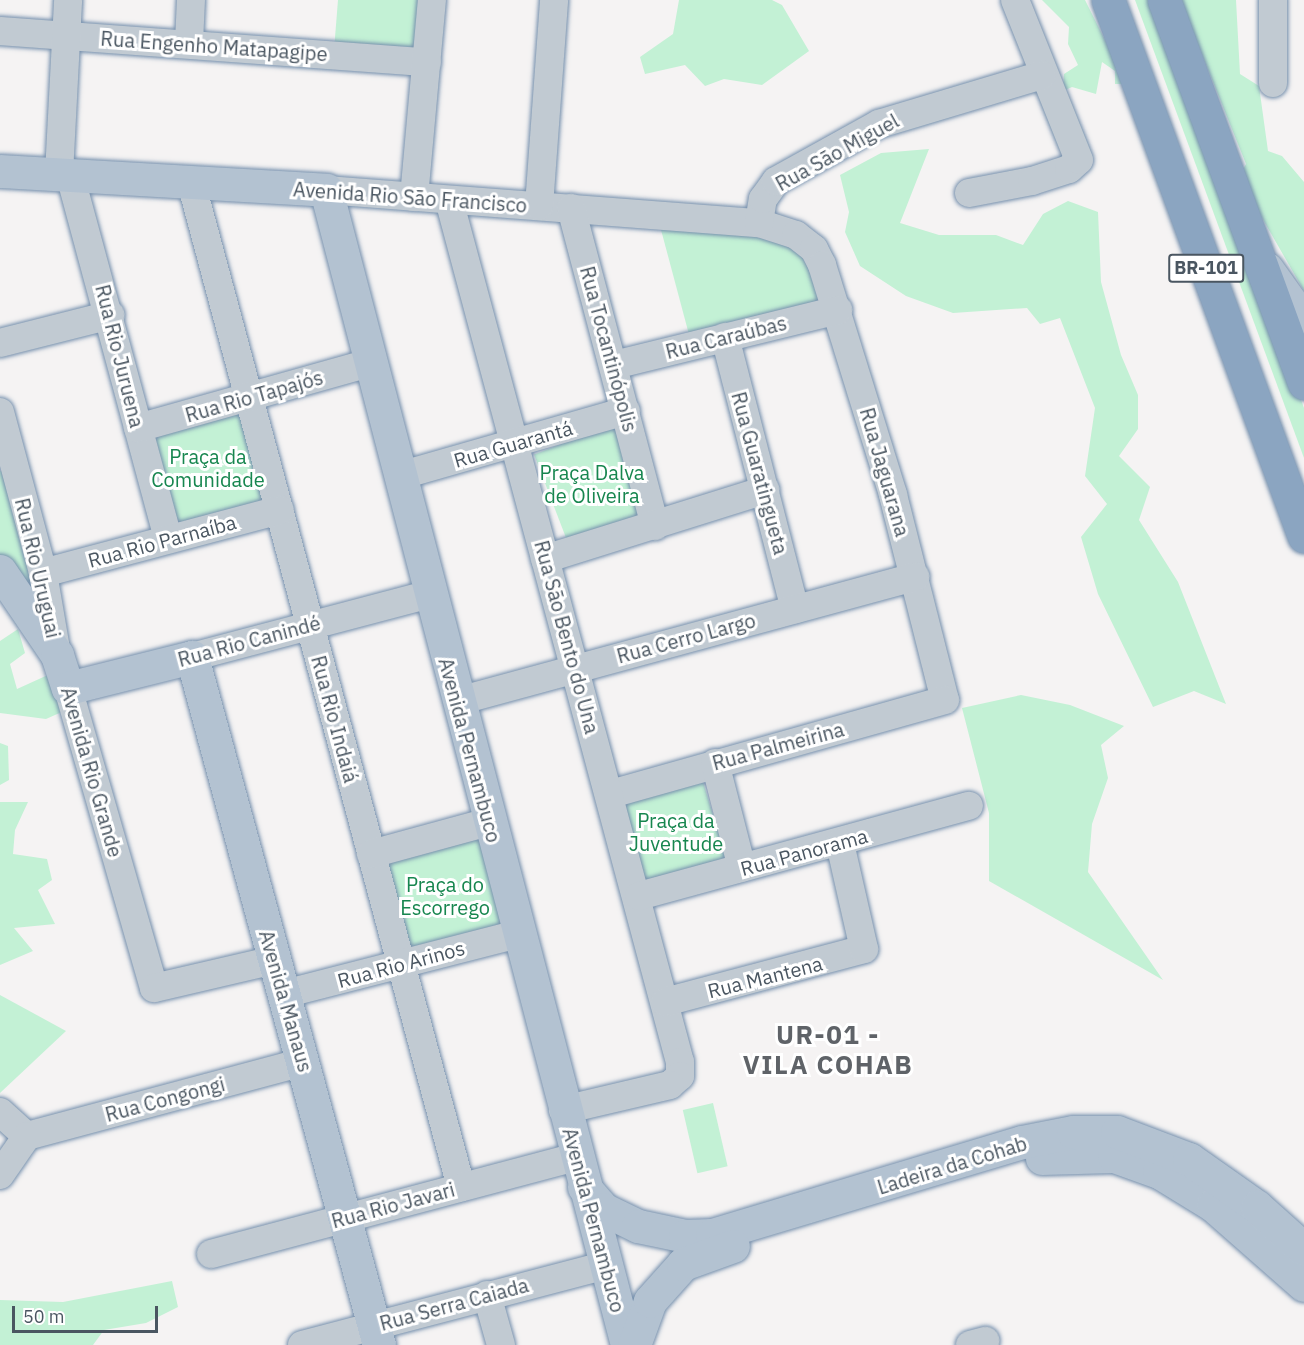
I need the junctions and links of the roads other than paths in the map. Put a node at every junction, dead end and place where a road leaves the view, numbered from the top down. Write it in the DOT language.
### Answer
graph roads {
  1 [pos="68,0"];
  2 [pos="191,0"];
  3 [pos="432,0"];
  4 [pos="554,0"];
  5 [pos="1015,0"];
  6 [pos="1108,0"];
  7 [pos="1164,0"];
  8 [pos="1273,0"];
  9 [pos="0,32"];
  10 [pos="66,36"];
  11 [pos="189,42"];
  12 [pos="427,62"];
  13 [pos="1042,75"];
  14 [pos="1273,83"];
  15 [pos="0,171"];
  16 [pos="64,174"];
  17 [pos="191,182"];
  18 [pos="326,190"];
  19 [pos="969,193"];
  20 [pos="414,197"];
  21 [pos="449,200"];
  22 [pos="539,206"];
  23 [pos="571,208"];
  24 [pos="759,222"];
  25 [pos="813,249"];
  26 [pos="1256,252"];
  27 [pos="838,309"];
  28 [pos="111,315"];
  29 [pos="1304,321"];
  30 [pos="725,337"];
  31 [pos="0,343"];
  32 [pos="370,363"];
  33 [pos="614,365"];
  34 [pos="1304,383"];
  35 [pos="251,398"];
  36 [pos="626,411"];
  37 [pos="0,412"];
  38 [pos="138,428"];
  39 [pos="514,444"];
  40 [pos="7,466"];
  41 [pos="399,476"];
  42 [pos="765,490"];
  43 [pos="280,510"];
  44 [pos="656,526"];
  45 [pos="1304,536"];
  46 [pos="168,539"];
  47 [pos="545,559"];
  48 [pos="0,570"];
  49 [pos="43,573"];
  50 [pos="915,577"];
  51 [pos="430,594"];
  52 [pos="795,609"];
  53 [pos="310,625"];
  54 [pos="57,655"];
  55 [pos="192,657"];
  56 [pos="575,668"];
  57 [pos="68,688"];
  58 [pos="945,700"];
  59 [pos="458,701"];
  60 [pos="715,763"];
  61 [pos="611,794"];
  62 [pos="969,806"];
  63 [pos="489,822"];
  64 [pos="840,843"];
  65 [pos="371,854"];
  66 [pos="742,868"];
  67 [pos="639,896"];
  68 [pos="518,934"];
  69 [pos="274,960"];
  70 [pos="400,963"];
  71 [pos="284,994"];
  72 [pos="665,1002"];
  73 [pos="303,1062"];
  74 [pos="563,1110"];
  75 [pos="0,1112"];
  76 [pos="27,1136"];
  77 [pos="580,1172"];
  78 [pos="0,1175"];
  79 [pos="461,1187"];
  80 [pos="346,1216"];
  81 [pos="1304,1249"];
  82 [pos="211,1254"];
  83 [pos="606,1265"];
  84 [pos="1304,1285"];
  85 [pos="487,1294"];
  86 [pos="377,1335"];
  87 [pos="302,1345"];
  88 [pos="501,1345"];
  89 [pos="627,1345"];
  90 [pos="634,1345"];
  1 -- 10 [label="street, Rua Rio Juruena"];
  2 -- 11 [label="street"];
  3 -- 12 [label="street"];
  4 -- 22 [label="street"];
  5 -- 13 [label="street"];
  6 -- 45 [label="highway, BR-101"];
  7 -- 26 [label="highway, BR-101"];
  8 -- 14 [label="street"];
  9 -- 10 [label="street, Rua Engenho Matapagipe"];
  10 -- 11 [label="street, Rua Engenho Matapagipe"];
  10 -- 16 [label="street, Rua Rio Juruena"];
  11 -- 12 [label="street, Rua Engenho Matapagipe"];
  12 -- 20 [label="street"];
  13 -- 19 [label="street"];
  13 -- 24 [label="street, Rua São Miguel"];
  15 -- 16 [label="main road, Avenida Rio São Francisco"];
  16 -- 17 [label="main road, Avenida Rio São Francisco"];
  16 -- 28 [label="street, Rua Rio Juruena"];
  17 -- 18 [label="main road, Avenida Rio São Francisco"];
  17 -- 35 [label="street, Rua Rio Indaiá"];
  18 -- 20 [label="street, Avenida Rio São Francisco"];
  18 -- 32 [label="main road, Avenida Pernambuco"];
  20 -- 21 [label="street, Avenida Rio São Francisco"];
  21 -- 22 [label="street, Avenida Rio São Francisco"];
  21 -- 39 [label="street, Rua São Bento do Una"];
  22 -- 23 [label="street, Avenida Rio São Francisco"];
  23 -- 24 [label="street, Avenida Rio São Francisco"];
  23 -- 33 [label="street, Rua Tocantinópolis"];
  24 -- 25 [label="street, Avenida Rio São Francisco"];
  25 -- 27 [label="street, Rua Jaguarana"];
  26 -- 29 [label="main road"];
  26 -- 34 [label="highway, BR-101"];
  27 -- 30 [label="street, Rua Caraúbas"];
  27 -- 50 [label="street, Rua Jaguarana"];
  28 -- 31 [label="street"];
  28 -- 38 [label="street, Rua Rio Juruena"];
  30 -- 33 [label="street, Rua Caraúbas"];
  30 -- 42 [label="street, Rua Guaratingueta"];
  32 -- 35 [label="street, Rua Rio Tapajós"];
  32 -- 41 [label="main road, Avenida Pernambuco"];
  33 -- 36 [label="street, Rua Tocantinópolis"];
  35 -- 38 [label="street, Rua Rio Tapajós"];
  35 -- 43 [label="street, Rua Rio Indaiá"];
  36 -- 39 [label="street, Rua Guarantá"];
  36 -- 44 [label="street, Rua Tocantinópolis"];
  37 -- 40 [label="street, Rua Rio Uruguai"];
  38 -- 46 [label="street, Rua Rio Juruena"];
  39 -- 41 [label="street, Rua Guarantá"];
  39 -- 47 [label="street, Rua São Bento do Una"];
  40 -- 49 [label="street, Rua Rio Uruguai"];
  41 -- 51 [label="main road, Avenida Pernambuco"];
  42 -- 44 [label="street"];
  42 -- 52 [label="street, Rua Guaratingueta"];
  43 -- 46 [label="street, Rua Rio Parnaíba"];
  43 -- 53 [label="street, Rua Rio Indaiá"];
  44 -- 47 [label="street"];
  46 -- 49 [label="street, Rua Rio Parnaíba"];
  47 -- 56 [label="street, Rua São Bento do Una"];
  48 -- 54 [label="main road, Avenida Rio Grande"];
  49 -- 54 [label="street, Rua Rio Uruguai"];
  50 -- 52 [label="street, Rua Cerro Largo"];
  50 -- 58 [label="street, Rua Jaguarana"];
  51 -- 53 [label="street, Rua Rio Canindé"];
  51 -- 59 [label="main road, Avenida Pernambuco"];
  52 -- 56 [label="street, Rua Cerro Largo"];
  53 -- 55 [label="street, Rua Rio Canindé"];
  53 -- 65 [label="street, Rua Rio Indaiá"];
  54 -- 57 [label="main road, Avenida Rio Grande"];
  55 -- 57 [label="main road, Rua Rio Canindé"];
  55 -- 69 [label="main road, Avenida Manaus"];
  56 -- 59 [label="street, Rua Cerro Largo"];
  56 -- 61 [label="street, Rua São Bento do Una"];
  57 -- 69 [label="street, Avenida Rio Grande"];
  58 -- 60 [label="street, Rua Palmeirina"];
  59 -- 63 [label="main road, Avenida Pernambuco"];
  60 -- 61 [label="street, Rua Palmeirina"];
  60 -- 66 [label="street"];
  61 -- 67 [label="street, Rua São Bento do Una"];
  62 -- 64 [label="street, Rua Panorama"];
  63 -- 65 [label="street"];
  63 -- 68 [label="main road, Avenida Pernambuco"];
  64 -- 66 [label="street, Rua Panorama"];
  64 -- 72 [label="street, Rua Mantena"];
  65 -- 70 [label="street, Rua Rio Indaiá"];
  66 -- 67 [label="street, Rua Panorama"];
  67 -- 72 [label="street, Rua São Bento do Una"];
  68 -- 70 [label="street, Rua Rio Arinos"];
  68 -- 74 [label="main road, Avenida Pernambuco"];
  69 -- 71 [label="main road, Avenida Manaus"];
  70 -- 71 [label="street, Rua Rio Arinos"];
  70 -- 79 [label="street, Rua Rio Indaiá"];
  71 -- 73 [label="main road, Avenida Manaus"];
  72 -- 74 [label="street, Rua São Bento do Una"];
  73 -- 76 [label="street, Rua Congongi"];
  73 -- 80 [label="main road, Avenida Manaus"];
  74 -- 77 [label="main road, Avenida Pernambuco"];
  75 -- 76 [label="street"];
  76 -- 78 [label="street"];
  77 -- 79 [label="street, Rua Rio Javari"];
  77 -- 81 [label="main road, Ladeira da Cohab"];
  77 -- 83 [label="main road, Avenida Pernambuco"];
  79 -- 80 [label="street, Rua Rio Javari"];
  80 -- 82 [label="street, Rua Rio Javari"];
  80 -- 86 [label="main road, Avenida Manaus"];
  83 -- 85 [label="street, Rua Serra Caiada"];
  83 -- 89 [label="main road, Avenida Pernambuco"];
  84 -- 90 [label="main road, Ladeira da Cohab"];
  85 -- 86 [label="street, Rua Serra Caiada"];
  85 -- 88 [label="street"];
  86 -- 87 [label="street, Rua Serra Caiada"];
}
